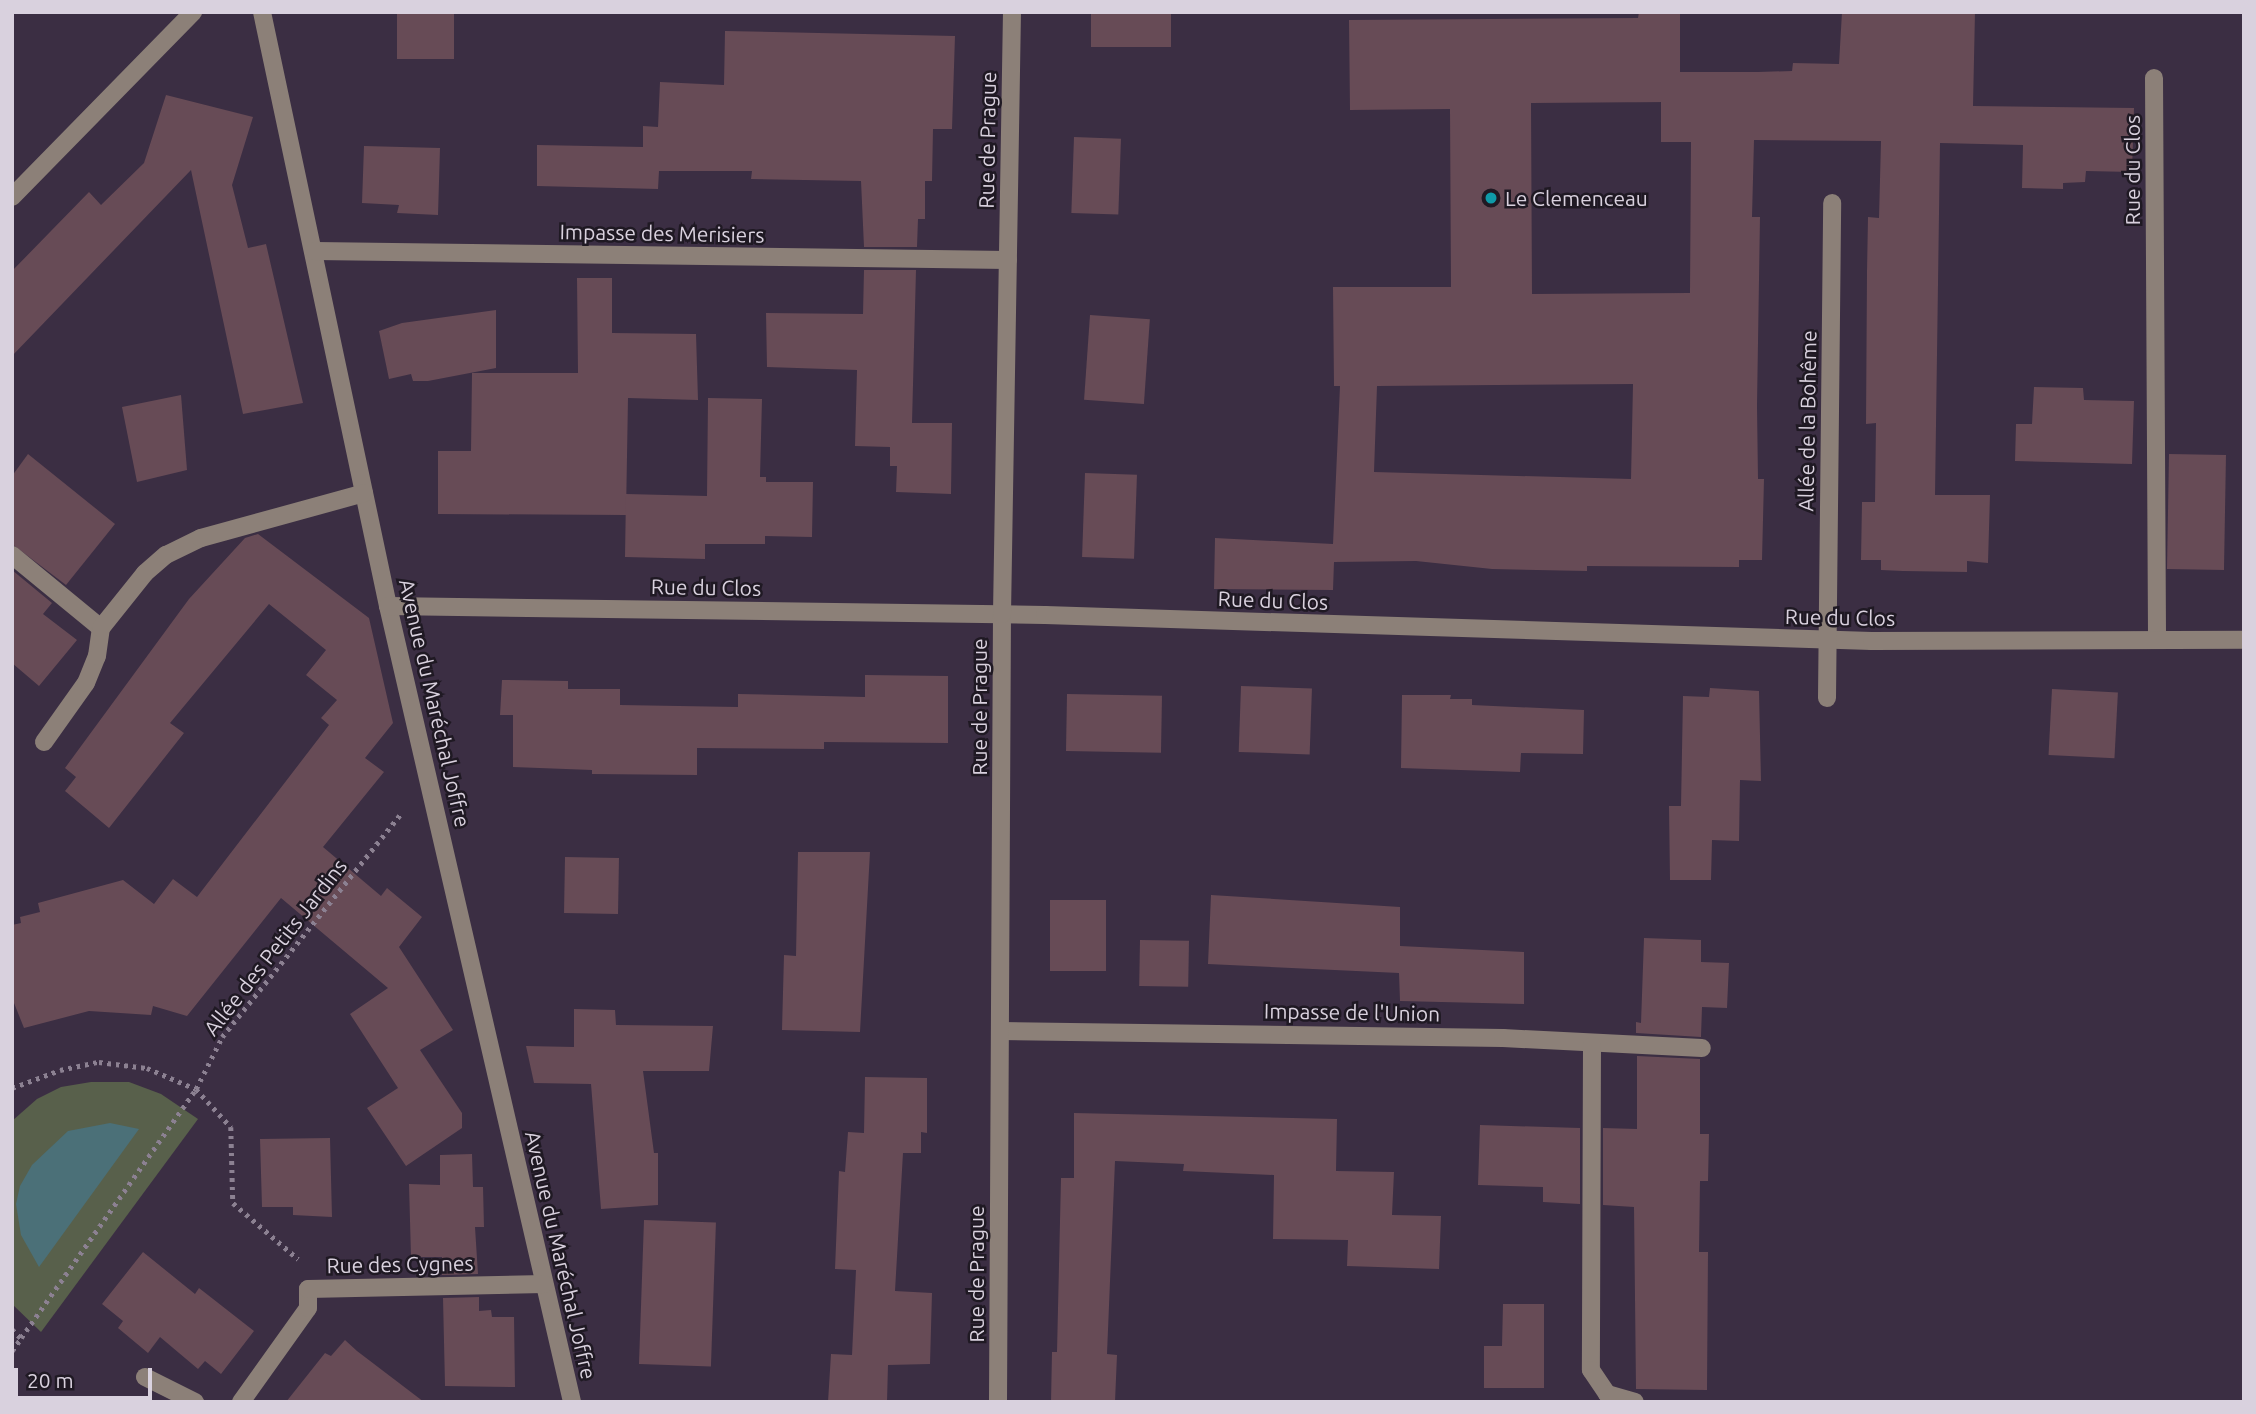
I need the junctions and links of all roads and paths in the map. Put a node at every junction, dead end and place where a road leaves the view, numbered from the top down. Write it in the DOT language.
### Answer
graph roads {
  1 [pos="193,12"];
  2 [pos="262,12"];
  3 [pos="1012,12"];
  4 [pos="2154,78"];
  5 [pos="12,197"];
  6 [pos="1832,203"];
  7 [pos="315,251"];
  8 [pos="1008,260"];
  9 [pos="364,493"];
  10 [pos="12,555"];
  11 [pos="388,606"];
  12 [pos="1002,614"];
  13 [pos="101,628"];
  14 [pos="1827,639"];
  15 [pos="2157,640"];
  16 [pos="2244,640"];
  17 [pos="1827,698"];
  18 [pos="44,742"];
  19 [pos="430,780"];
  20 [pos="1000,1031"];
  21 [pos="1592,1046"];
  22 [pos="1702,1048"];
  23 [pos="12,1088"];
  24 [pos="196,1089"];
  25 [pos="544,1284"];
  26 [pos="308,1289"];
  27 [pos="12,1329"];
  28 [pos="22,1338"];
  29 [pos="12,1351"];
  30 [pos="145,1377"];
  31 [pos="195,1402"];
  32 [pos="241,1402"];
  33 [pos="572,1402"];
  34 [pos="998,1402"];
  35 [pos="1635,1402"];
  1 -- 5 [label="street"];
  2 -- 7 [label="street, Avenue du Maréchal Joffre"];
  3 -- 8 [label="street, Rue de Prague"];
  4 -- 15 [label="street, Rue du Clos"];
  6 -- 14 [label="street, Allée de la Bohême"];
  7 -- 8 [label="street, Impasse des Merisiers"];
  7 -- 9 [label="street, Avenue du Maréchal Joffre"];
  8 -- 12 [label="street, Rue de Prague"];
  9 -- 11 [label="street, Avenue du Maréchal Joffre"];
  9 -- 13 [label="street"];
  10 -- 13 [label="street"];
  11 -- 12 [label="street, Rue du Clos"];
  11 -- 19 [label="street, Avenue du Maréchal Joffre"];
  12 -- 14 [label="street, Rue du Clos"];
  12 -- 20 [label="street, Rue de Prague"];
  13 -- 18 [label="street"];
  14 -- 15 [label="street, Rue du Clos"];
  14 -- 17 [label="street, Allée de la Bohême"];
  15 -- 16 [label="street, Rue du Clos"];
  19 -- 24 [label="path, Allée des Petits Jardins"];
  19 -- 25 [label="street, Avenue du Maréchal Joffre"];
  20 -- 21 [label="street, Impasse de l'Union"];
  20 -- 34 [label="street, Rue de Prague"];
  21 -- 22 [label="street, Impasse de l'Union"];
  21 -- 35 [label="street"];
  23 -- 24 [label="path"];
  24 -- 26 [label="path"];
  24 -- 28 [label="path, Allée des Petits Jardins"];
  25 -- 26 [label="street, Rue des Cygnes"];
  25 -- 33 [label="street, Avenue du Maréchal Joffre"];
  26 -- 32 [label="street, Rue des Cygnes"];
  27 -- 28 [label="path"];
  28 -- 29 [label="path, Allée des Petits Jardins"];
  30 -- 31 [label="street"];
}
